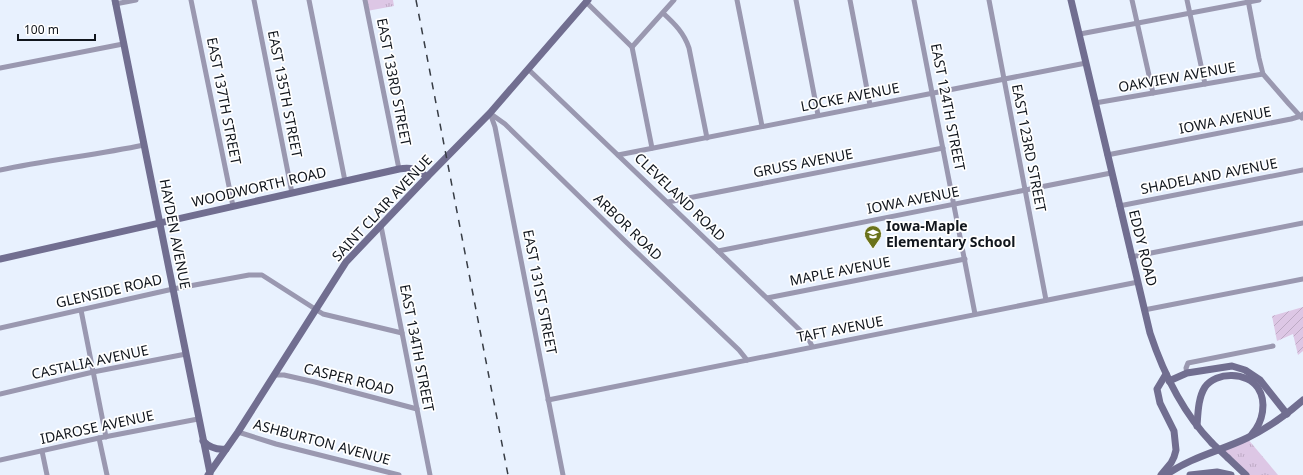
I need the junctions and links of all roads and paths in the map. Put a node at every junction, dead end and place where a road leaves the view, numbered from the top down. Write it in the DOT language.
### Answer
graph roads {
  1 [pos="136,0"];
  2 [pos="191,0"];
  3 [pos="254,0"];
  4 [pos="309,0"];
  5 [pos="365,0"];
  6 [pos="674,0"];
  7 [pos="737,0"];
  8 [pos="796,0"];
  9 [pos="850,0"];
  10 [pos="914,0"];
  11 [pos="989,0"];
  12 [pos="1071,0"];
  13 [pos="1132,0"];
  14 [pos="1187,0"];
  15 [pos="1259,0"];
  16 [pos="587,1"];
  17 [pos="1248,1"];
  18 [pos="115,2"];
  19 [pos="664,13"];
  20 [pos="1189,13"];
  21 [pos="1138,23"];
  22 [pos="1080,34"];
  23 [pos="123,44"];
  24 [pos="632,47"];
  25 [pos="1086,63"];
  26 [pos="0,68"];
  27 [pos="528,68"];
  28 [pos="1263,74"];
  29 [pos="1004,79"];
  30 [pos="1204,84"];
  31 [pos="933,92"];
  32 [pos="1153,93"];
  33 [pos="1095,103"];
  34 [pos="870,105"];
  35 [pos="490,113"];
  36 [pos="818,115"];
  37 [pos="1302,116"];
  38 [pos="762,126"];
  39 [pos="707,138"];
  40 [pos="144,145"];
  41 [pos="652,148"];
  42 [pos="943,148"];
  43 [pos="618,155"];
  44 [pos="1107,155"];
  45 [pos="399,169"];
  46 [pos="0,170"];
  47 [pos="1303,170"];
  48 [pos="1111,173"];
  49 [pos="427,177"];
  50 [pos="345,181"];
  51 [pos="1025,190"];
  52 [pos="292,193"];
  53 [pos="668,202"];
  54 [pos="954,204"];
  55 [pos="233,206"];
  56 [pos="1119,206"];
  57 [pos="159,222"];
  58 [pos="1303,223"];
  59 [pos="381,226"];
  60 [pos="718,251"];
  61 [pos="1131,256"];
  62 [pos="0,259"];
  63 [pos="965,259"];
  64 [pos="1303,279"];
  65 [pos="1138,282"];
  66 [pos="173,289"];
  67 [pos="767,298"];
  68 [pos="1046,300"];
  69 [pos="81,310"];
  70 [pos="316,310"];
  71 [pos="1144,310"];
  72 [pos="975,314"];
  73 [pos="0,328"];
  74 [pos="402,333"];
  75 [pos="812,346"];
  76 [pos="1273,346"];
  77 [pos="186,354"];
  78 [pos="747,360"];
  79 [pos="93,372"];
  80 [pos="1187,373"];
  81 [pos="1166,374"];
  82 [pos="274,375"];
  83 [pos="1169,381"];
  84 [pos="1257,387"];
  85 [pos="0,394"];
  86 [pos="1274,398"];
  87 [pos="548,400"];
  88 [pos="1303,400"];
  89 [pos="417,410"];
  90 [pos="1287,414"];
  91 [pos="198,419"];
  92 [pos="1197,426"];
  93 [pos="238,432"];
  94 [pos="106,437"];
  95 [pos="99,438"];
  96 [pos="1247,438"];
  97 [pos="203,441"];
  98 [pos="226,449"];
  99 [pos="42,450"];
  100 [pos="0,460"];
  101 [pos="209,474"];
  102 [pos="47,475"];
  103 [pos="107,475"];
  104 [pos="399,475"];
  105 [pos="430,475"];
  106 [pos="563,475"];
  107 [pos="1160,475"];
  108 [pos="1166,475"];
  109 [pos="1190,475"];
  110 [pos="1231,475"];
  111 [pos="1246,475"];
  1 -- 18 [label="street"];
  2 -- 55 [label="street, EAST 137TH STREET"];
  3 -- 52 [label="street, EAST 135TH STREET"];
  4 -- 50 [label="street"];
  5 -- 45 [label="street, EAST 133RD STREET"];
  6 -- 19 [label="street"];
  7 -- 38 [label="street"];
  8 -- 36 [label="street"];
  9 -- 34 [label="street"];
  10 -- 31 [label="street, EAST 124TH STREET"];
  11 -- 29 [label="street, EAST 123RD STREET"];
  12 -- 22 [label="street, EDDY ROAD"];
  13 -- 21 [label="street"];
  14 -- 20 [label="street"];
  15 -- 17 [label="street"];
  16 -- 24 [label="street"];
  16 -- 27 [label="street, SAINT CLAIR AVENUE"];
  17 -- 20 [label="street"];
  17 -- 28 [label="street"];
  18 -- 23 [label="street, HAYDEN AVENUE"];
  19 -- 24 [label="street"];
  19 -- 39 [label="street"];
  20 -- 21 [label="street"];
  20 -- 30 [label="street"];
  21 -- 22 [label="street"];
  21 -- 32 [label="street"];
  22 -- 25 [label="street, EDDY ROAD"];
  23 -- 26 [label="street"];
  23 -- 40 [label="street, HAYDEN AVENUE"];
  24 -- 41 [label="street"];
  25 -- 29 [label="street, LOCKE AVENUE"];
  25 -- 33 [label="street, EDDY ROAD"];
  27 -- 35 [label="street, SAINT CLAIR AVENUE"];
  27 -- 43 [label="street, CLEVELAND ROAD"];
  28 -- 30 [label="street, OAKVIEW AVENUE"];
  28 -- 37 [label="street"];
  29 -- 31 [label="street, LOCKE AVENUE"];
  29 -- 51 [label="street, EAST 123RD STREET"];
  30 -- 32 [label="street, OAKVIEW AVENUE"];
  31 -- 34 [label="street, LOCKE AVENUE"];
  31 -- 42 [label="street, EAST 124TH STREET"];
  32 -- 33 [label="street, OAKVIEW AVENUE"];
  33 -- 44 [label="street, EDDY ROAD"];
  34 -- 36 [label="street, LOCKE AVENUE"];
  35 -- 49 [label="street, SAINT CLAIR AVENUE"];
  35 -- 78 [label="street, ARBOR ROAD"];
  35 -- 87 [label="street, EAST 131ST STREET"];
  36 -- 38 [label="street, LOCKE AVENUE"];
  37 -- 44 [label="street, IOWA AVENUE"];
  38 -- 39 [label="street, LOCKE AVENUE"];
  39 -- 41 [label="street, LOCKE AVENUE"];
  40 -- 46 [label="street"];
  40 -- 57 [label="street, HAYDEN AVENUE"];
  41 -- 43 [label="street, LOCKE AVENUE"];
  42 -- 53 [label="street, GRUSS AVENUE"];
  42 -- 54 [label="street, EAST 124TH STREET"];
  43 -- 53 [label="street, CLEVELAND ROAD"];
  44 -- 48 [label="street, EDDY ROAD"];
  45 -- 49 [label="street, WOODWORTH ROAD"];
  45 -- 50 [label="street, WOODWORTH ROAD"];
  47 -- 56 [label="street, SHADELAND AVENUE"];
  48 -- 51 [label="street, IOWA AVENUE"];
  48 -- 56 [label="street, EDDY ROAD"];
  49 -- 59 [label="street, SAINT CLAIR AVENUE"];
  50 -- 52 [label="street, WOODWORTH ROAD"];
  51 -- 54 [label="street, IOWA AVENUE"];
  51 -- 68 [label="street, EAST 123RD STREET"];
  52 -- 55 [label="street, WOODWORTH ROAD"];
  53 -- 60 [label="street, CLEVELAND ROAD"];
  54 -- 60 [label="street, IOWA AVENUE"];
  54 -- 63 [label="street, EAST 124TH STREET"];
  55 -- 57 [label="street, WOODWORTH ROAD"];
  56 -- 61 [label="street, EDDY ROAD"];
  57 -- 62 [label="street, WOODWORTH ROAD"];
  57 -- 66 [label="street, HAYDEN AVENUE"];
  58 -- 61 [label="street"];
  59 -- 70 [label="street, SAINT CLAIR AVENUE"];
  59 -- 74 [label="street, EAST 134TH STREET"];
  60 -- 67 [label="street, CLEVELAND ROAD"];
  61 -- 65 [label="street, EDDY ROAD"];
  63 -- 67 [label="street, MAPLE AVENUE"];
  63 -- 72 [label="street, EAST 124TH STREET"];
  64 -- 71 [label="street"];
  65 -- 68 [label="street, TAFT AVENUE"];
  65 -- 71 [label="street, EDDY ROAD"];
  66 -- 69 [label="street, GLENSIDE ROAD"];
  66 -- 70 [label="street, GLENSIDE ROAD"];
  66 -- 77 [label="street, HAYDEN AVENUE"];
  67 -- 75 [label="street, CLEVELAND ROAD"];
  68 -- 72 [label="street, TAFT AVENUE"];
  69 -- 73 [label="street, GLENSIDE ROAD"];
  69 -- 79 [label="street"];
  70 -- 74 [label="street, GLENSIDE ROAD"];
  70 -- 82 [label="street, SAINT CLAIR AVENUE"];
  71 -- 81 [label="street, EDDY ROAD"];
  72 -- 75 [label="street, TAFT AVENUE"];
  74 -- 89 [label="street, EAST 134TH STREET"];
  75 -- 78 [label="street, TAFT AVENUE"];
  76 -- 80 [label="street"];
  77 -- 79 [label="street, CASTALIA AVENUE"];
  77 -- 91 [label="street, HAYDEN AVENUE"];
  78 -- 87 [label="street, TAFT AVENUE"];
  79 -- 85 [label="street, CASTALIA AVENUE"];
  79 -- 94 [label="street"];
  80 -- 83 [label="street"];
  80 -- 86 [label="street"];
  81 -- 83 [label="street, EDDY ROAD"];
  81 -- 107 [label="street"];
  82 -- 89 [label="street, CASPER ROAD"];
  82 -- 93 [label="street, SAINT CLAIR AVENUE"];
  83 -- 92 [label="street, EDDY ROAD"];
  84 -- 86 [label="street"];
  84 -- 92 [label="street"];
  84 -- 96 [label="street"];
  86 -- 90 [label="street"];
  87 -- 106 [label="street, EAST 131ST STREET"];
  88 -- 90 [label="street"];
  89 -- 105 [label="street, EAST 134TH STREET"];
  90 -- 96 [label="street"];
  91 -- 94 [label="street, IDAROSE AVENUE"];
  91 -- 97 [label="street, HAYDEN AVENUE"];
  92 -- 111 [label="street, EDDY ROAD, bridge"];
  93 -- 98 [label="street, SAINT CLAIR AVENUE"];
  93 -- 104 [label="street, ASHBURTON AVENUE"];
  94 -- 95 [label="street, IDAROSE AVENUE"];
  95 -- 99 [label="street, IDAROSE AVENUE"];
  95 -- 103 [label="street"];
  96 -- 108 [label="street"];
  97 -- 98 [label="street"];
  97 -- 101 [label="street, HAYDEN AVENUE"];
  98 -- 101 [label="street, SAINT CLAIR AVENUE"];
  99 -- 100 [label="street, IDAROSE AVENUE"];
  99 -- 102 [label="street"];
  109 -- 110 [label="street"];
}
